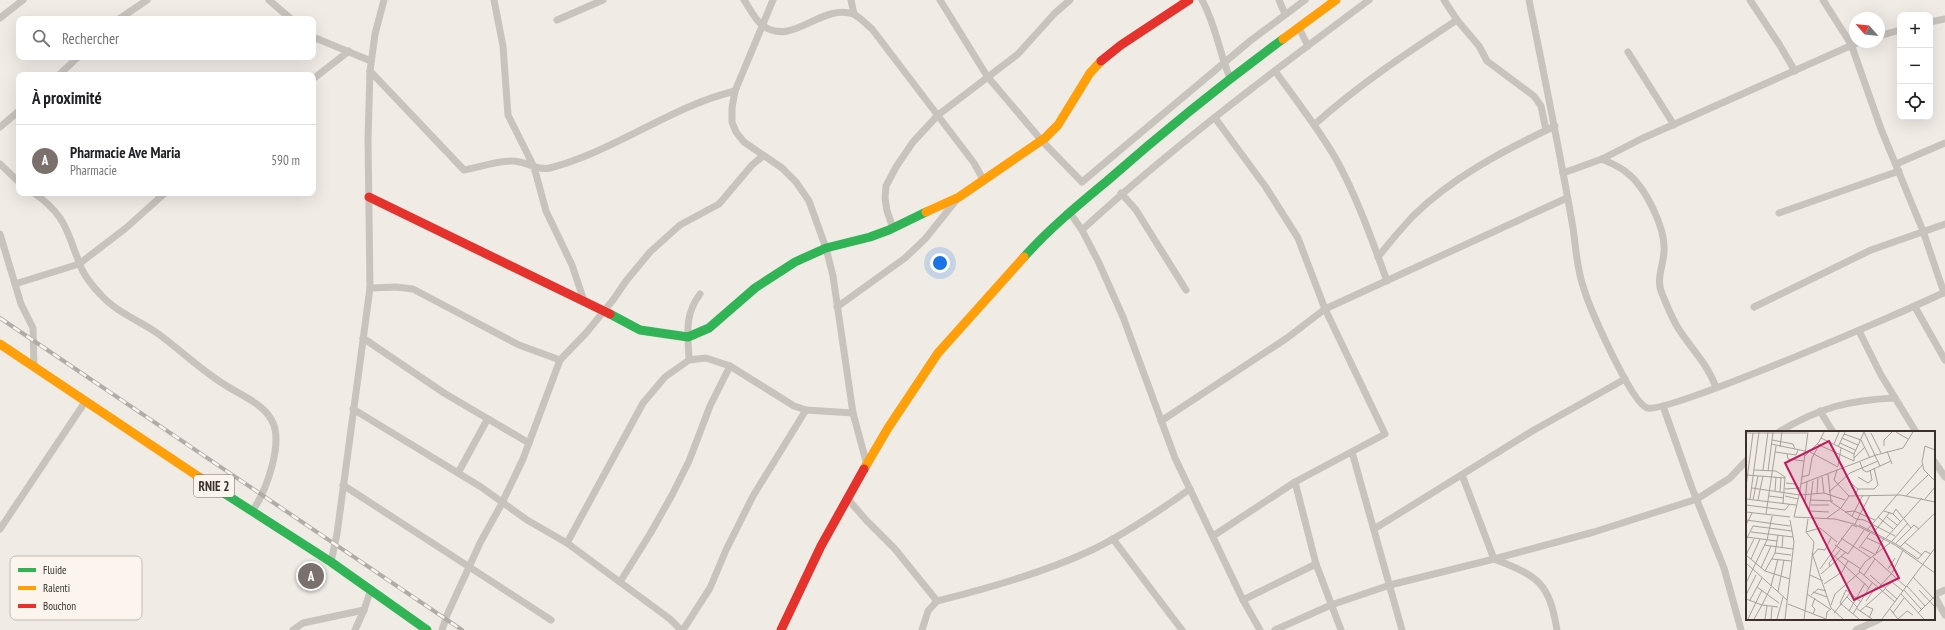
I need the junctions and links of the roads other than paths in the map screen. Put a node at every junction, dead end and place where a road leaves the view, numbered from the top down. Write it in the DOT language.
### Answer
graph roads {
  1 [pos="23,0"];
  2 [pos="147,0"];
  3 [pos="269,0"];
  4 [pos="384,0"];
  5 [pos="494,0"];
  6 [pos="603,0"];
  7 [pos="744,0"];
  8 [pos="773,0"];
  9 [pos="851,0"];
  10 [pos="940,0"];
  11 [pos="1070,0"];
  12 [pos="1189,0"];
  13 [pos="1202,0"];
  14 [pos="1279,0"];
  15 [pos="1305,0"];
  16 [pos="1336,0"];
  17 [pos="1369,0"];
  18 [pos="1444,0"];
  19 [pos="1529,0"];
  20 [pos="1750,0"];
  21 [pos="1824,0"];
  22 [pos="14,2"];
  23 [pos="854,14"];
  24 [pos="1285,14"];
  25 [pos="123,16"];
  26 [pos="287,16"];
  27 [pos="0,18"];
  28 [pos="1945,19"];
  29 [pos="557,20"];
  30 [pos="1457,20"];
  31 [pos="1933,21"];
  32 [pos="761,25"];
  33 [pos="1299,28"];
  34 [pos="1897,31"];
  35 [pos="1885,34"];
  36 [pos="316,38"];
  37 [pos="1849,41"];
  38 [pos="1849,45"];
  39 [pos="1308,46"];
  40 [pos="1852,48"];
  41 [pos="350,51"];
  42 [pos="1628,52"];
  43 [pos="75,60"];
  44 [pos="371,61"];
  45 [pos="1224,64"];
  46 [pos="370,71"];
  47 [pos="1275,71"];
  48 [pos="1795,71"];
  49 [pos="62,72"];
  50 [pos="987,76"];
  51 [pos="316,77"];
  52 [pos="1230,78"];
  53 [pos="735,91"];
  54 [pos="16,114"];
  55 [pos="938,115"];
  56 [pos="1215,118"];
  57 [pos="1314,124"];
  58 [pos="1555,126"];
  59 [pos="1674,126"];
  60 [pos="0,128"];
  61 [pos="1546,130"];
  62 [pos="1042,141"];
  63 [pos="1945,143"];
  64 [pos="763,156"];
  65 [pos="1602,159"];
  66 [pos="0,164"];
  67 [pos="1896,164"];
  68 [pos="534,167"];
  69 [pos="1899,172"];
  70 [pos="1563,173"];
  71 [pos="16,179"];
  72 [pos="984,181"];
  73 [pos="1122,193"];
  74 [pos="38,196"];
  75 [pos="162,196"];
  76 [pos="369,197"];
  77 [pos="959,197"];
  78 [pos="1567,198"];
  79 [pos="1070,212"];
  80 [pos="1779,213"];
  81 [pos="1945,224"];
  82 [pos="894,228"];
  83 [pos="1082,230"];
  84 [pos="1923,231"];
  85 [pos="0,234"];
  86 [pos="826,248"];
  87 [pos="1378,257"];
  88 [pos="79,264"];
  89 [pos="1387,281"];
  90 [pos="15,284"];
  91 [pos="370,288"];
  92 [pos="1186,290"];
  93 [pos="1944,292"];
  94 [pos="700,294"];
  95 [pos="584,301"];
  96 [pos="837,307"];
  97 [pos="1754,307"];
  98 [pos="1915,307"];
  99 [pos="1325,309"];
  100 [pos="603,310"];
  101 [pos="1859,331"];
  102 [pos="688,337"];
  103 [pos="363,338"];
  104 [pos="0,344"];
  105 [pos="560,360"];
  106 [pos="689,360"];
  107 [pos="1945,360"];
  108 [pos="730,366"];
  109 [pos="34,367"];
  110 [pos="1625,379"];
  111 [pos="1716,387"];
  112 [pos="1895,398"];
  113 [pos="85,402"];
  114 [pos="1663,406"];
  115 [pos="353,409"];
  116 [pos="806,410"];
  117 [pos="1820,411"];
  118 [pos="853,413"];
  119 [pos="487,420"];
  120 [pos="1161,421"];
  121 [pos="1781,431"];
  122 [pos="1833,431"];
  123 [pos="1915,431"];
  124 [pos="529,443"];
  125 [pos="1352,452"];
  126 [pos="1746,461"];
  127 [pos="1935,462"];
  128 [pos="867,465"];
  129 [pos="458,473"];
  130 [pos="1462,475"];
  131 [pos="1945,477"];
  132 [pos="1295,482"];
  133 [pos="343,485"];
  134 [pos="1190,489"];
  135 [pos="847,498"];
  136 [pos="1697,499"];
  137 [pos="502,501"];
  138 [pos="253,510"];
  139 [pos="0,529"];
  140 [pos="1374,529"];
  141 [pos="1213,536"];
  142 [pos="1113,538"];
  143 [pos="567,543"];
  144 [pos="1494,559"];
  145 [pos="331,562"];
  146 [pos="1316,564"];
  147 [pos="470,567"];
  148 [pos="620,582"];
  149 [pos="1390,585"];
  150 [pos="371,589"];
  151 [pos="1945,590"];
  152 [pos="1935,595"];
  153 [pos="1935,597"];
  154 [pos="1243,600"];
  155 [pos="937,601"];
  156 [pos="1331,605"];
  157 [pos="364,610"];
  158 [pos="1945,614"];
  159 [pos="551,620"];
  160 [pos="1878,620"];
  161 [pos="293,630"];
  162 [pos="355,630"];
  163 [pos="427,630"];
  164 [pos="442,630"];
  165 [pos="682,630"];
  166 [pos="781,630"];
  167 [pos="922,630"];
  168 [pos="1182,630"];
  169 [pos="1260,630"];
  170 [pos="1275,630"];
  171 [pos="1341,630"];
  172 [pos="1402,630"];
  173 [pos="1557,630"];
  174 [pos="1741,630"];
  175 [pos="1856,630"];
  1 -- 22 [label="street"];
  2 -- 25 [label="street"];
  3 -- 26 [label="street"];
  4 -- 44 [label="street"];
  5 -- 68 [label="street"];
  6 -- 29 [label="street"];
  7 -- 32 [label="street"];
  8 -- 32 [label="street"];
  9 -- 23 [label="street"];
  10 -- 50 [label="street"];
  11 -- 50 [label="street"];
  12 -- 62 [label="main road"];
  13 -- 45 [label="street"];
  14 -- 24 [label="street"];
  15 -- 24 [label="street"];
  16 -- 33 [label="main road"];
  17 -- 39 [label="street"];
  18 -- 30 [label="street"];
  19 -- 58 [label="street"];
  20 -- 48 [label="street"];
  21 -- 37 [label="street"];
  22 -- 27 [label="street"];
  23 -- 32 [label="street"];
  23 -- 55 [label="street"];
  24 -- 45 [label="street"];
  28 -- 31 [label="street"];
  30 -- 57 [label="street"];
  30 -- 61 [label="street"];
  32 -- 53 [label="street"];
  33 -- 39 [label="street"];
  33 -- 52 [label="main road"];
  34 -- 35 [label="street"];
  36 -- 41 [label="street"];
  38 -- 48 [label="street"];
  39 -- 47 [label="street"];
  40 -- 67 [label="street"];
  41 -- 44 [label="street"];
  41 -- 51 [label="street"];
  42 -- 59 [label="street"];
  43 -- 49 [label="street"];
  44 -- 46 [label="street"];
  45 -- 52 [label="street"];
  45 -- 62 [label="street"];
  46 -- 68 [label="street"];
  46 -- 76 [label="street"];
  47 -- 56 [label="street"];
  47 -- 57 [label="street"];
  48 -- 59 [label="street"];
  50 -- 55 [label="street"];
  50 -- 62 [label="street"];
  52 -- 79 [label="main road"];
  53 -- 64 [label="street"];
  53 -- 68 [label="street"];
  54 -- 60 [label="street"];
  55 -- 72 [label="street"];
  55 -- 82 [label="street"];
  56 -- 73 [label="street"];
  56 -- 99 [label="street"];
  57 -- 87 [label="street"];
  58 -- 61 [label="street"];
  58 -- 70 [label="street"];
  59 -- 65 [label="street"];
  61 -- 87 [label="street"];
  62 -- 72 [label="main road"];
  63 -- 67 [label="street"];
  64 -- 86 [label="street"];
  64 -- 100 [label="street"];
  65 -- 70 [label="street"];
  65 -- 111 [label="street"];
  66 -- 71 [label="street"];
  67 -- 69 [label="street"];
  68 -- 95 [label="street"];
  69 -- 80 [label="street"];
  69 -- 84 [label="street"];
  70 -- 78 [label="street"];
  72 -- 77 [label="main road"];
  73 -- 83 [label="street"];
  73 -- 92 [label="street"];
  74 -- 88 [label="street"];
  75 -- 88 [label="street"];
  76 -- 91 [label="street"];
  76 -- 95 [label="main road"];
  77 -- 82 [label="main road"];
  77 -- 96 [label="street"];
  78 -- 89 [label="street"];
  78 -- 110 [label="street"];
  79 -- 83 [label="street"];
  79 -- 128 [label="main road"];
  81 -- 84 [label="street"];
  82 -- 86 [label="main road"];
  83 -- 120 [label="street"];
  84 -- 93 [label="street"];
  84 -- 97 [label="street"];
  85 -- 90 [label="street"];
  86 -- 96 [label="street"];
  86 -- 102 [label="main road"];
  87 -- 89 [label="street"];
  88 -- 90 [label="street"];
  88 -- 138 [label="street"];
  89 -- 99 [label="street"];
  90 -- 109 [label="street"];
  91 -- 103 [label="street"];
  91 -- 105 [label="street"];
  93 -- 98 [label="street"];
  94 -- 102 [label="street"];
  95 -- 100 [label="main road"];
  96 -- 118 [label="street"];
  98 -- 101 [label="street"];
  98 -- 107 [label="street"];
  99 -- 120 [label="street"];
  99 -- 125 [label="street"];
  100 -- 102 [label="main road"];
  100 -- 105 [label="street"];
  101 -- 111 [label="street"];
  101 -- 112 [label="street"];
  102 -- 106 [label="street"];
  103 -- 115 [label="street"];
  103 -- 119 [label="street"];
  104 -- 109 [label="main road, RNIE 2"];
  105 -- 124 [label="street"];
  106 -- 108 [label="street"];
  106 -- 143 [label="street"];
  108 -- 116 [label="street"];
  108 -- 148 [label="street"];
  109 -- 113 [label="main road, RNIE 2"];
  110 -- 114 [label="street"];
  110 -- 130 [label="street"];
  111 -- 114 [label="street"];
  112 -- 117 [label="street"];
  112 -- 123 [label="street"];
  113 -- 138 [label="main road, RNIE 2"];
  113 -- 139 [label="street"];
  114 -- 136 [label="street"];
  115 -- 129 [label="street"];
  115 -- 133 [label="street"];
  116 -- 118 [label="street"];
  116 -- 165 [label="street"];
  117 -- 121 [label="street"];
  117 -- 122 [label="street"];
  118 -- 128 [label="street"];
  119 -- 124 [label="street"];
  119 -- 129 [label="street"];
  120 -- 134 [label="street"];
  124 -- 137 [label="street"];
  125 -- 132 [label="street"];
  125 -- 140 [label="street"];
  126 -- 136 [label="street"];
  127 -- 131 [label="street"];
  128 -- 135 [label="main road"];
  129 -- 137 [label="street"];
  130 -- 140 [label="street"];
  130 -- 144 [label="street"];
  132 -- 141 [label="street"];
  132 -- 146 [label="street"];
  133 -- 145 [label="street"];
  133 -- 147 [label="street"];
  134 -- 141 [label="street"];
  134 -- 142 [label="street"];
  135 -- 155 [label="street"];
  135 -- 166 [label="main road"];
  136 -- 144 [label="street"];
  136 -- 174 [label="street"];
  137 -- 143 [label="street"];
  137 -- 147 [label="street"];
  138 -- 145 [label="main road, RNIE 2"];
  140 -- 149 [label="street"];
  141 -- 154 [label="street"];
  142 -- 155 [label="street"];
  142 -- 168 [label="street"];
  143 -- 148 [label="street"];
  144 -- 149 [label="street"];
  144 -- 173 [label="street"];
  145 -- 150 [label="main road, RNIE 2"];
  146 -- 154 [label="street"];
  146 -- 156 [label="street"];
  147 -- 159 [label="street"];
  147 -- 164 [label="street"];
  148 -- 165 [label="street"];
  149 -- 156 [label="street"];
  149 -- 172 [label="street"];
  150 -- 157 [label="street"];
  150 -- 163 [label="main road, RNIE 2"];
  151 -- 152 [label="street"];
  153 -- 158 [label="street"];
  154 -- 169 [label="street"];
  155 -- 167 [label="street"];
  156 -- 170 [label="street"];
  156 -- 171 [label="street"];
  157 -- 161 [label="street"];
  157 -- 162 [label="street"];
  160 -- 175 [label="street"];
}
